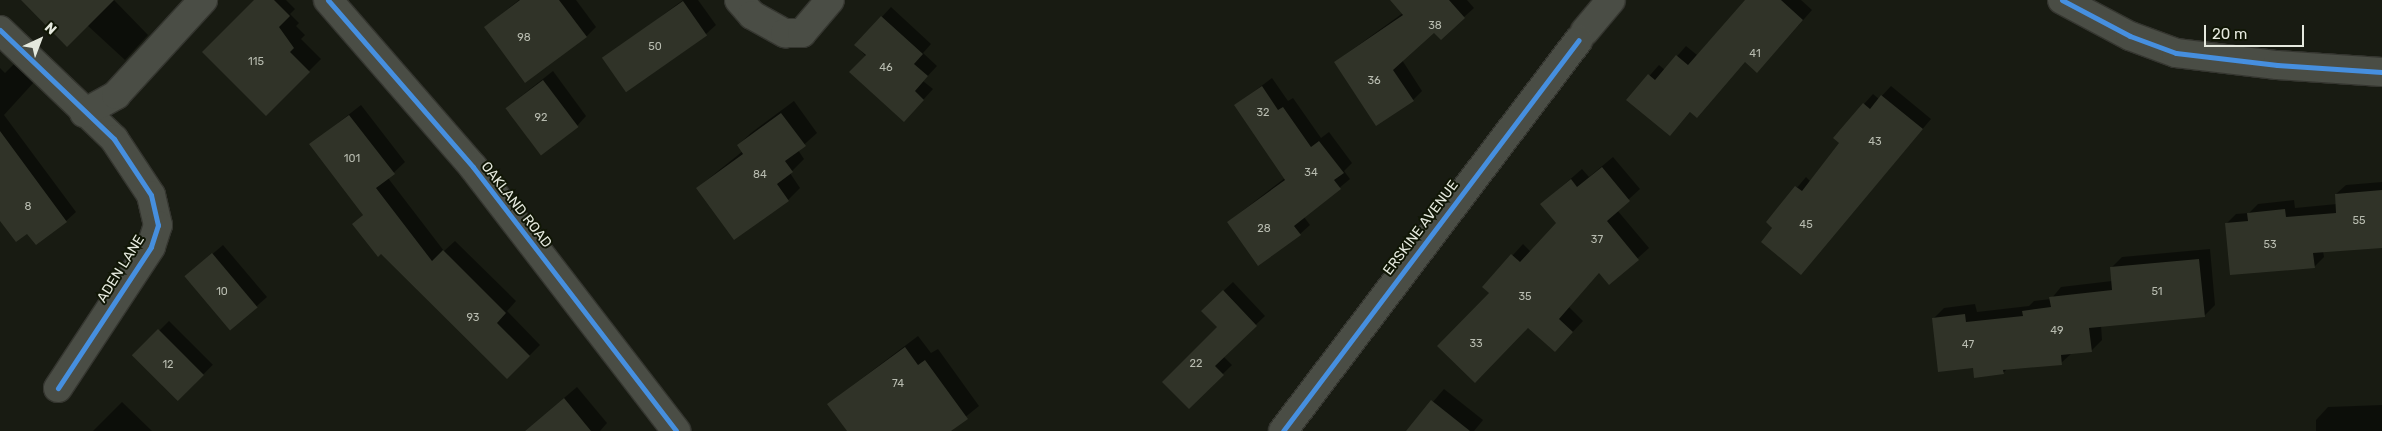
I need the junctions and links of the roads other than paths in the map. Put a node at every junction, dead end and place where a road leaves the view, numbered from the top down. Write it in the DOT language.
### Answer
graph roads {
  1 [pos="204,0"];
  2 [pos="328,0"];
  3 [pos="739,0"];
  4 [pos="830,0"];
  5 [pos="1611,0"];
  6 [pos="2062,0"];
  7 [pos="0,30"];
  8 [pos="2382,72"];
  9 [pos="84,112"];
  10 [pos="58,388"];
  11 [pos="676,431"];
  12 [pos="1283,431"];
  1 -- 9 [label="street"];
  2 -- 11 [label="street, OAKLAND ROAD"];
  3 -- 4 [label="street"];
  5 -- 12 [label="street, ERSKINE AVENUE"];
  6 -- 8 [label="street"];
  7 -- 9 [label="street, ADEN LANE"];
  9 -- 10 [label="street, ADEN LANE"];
}
